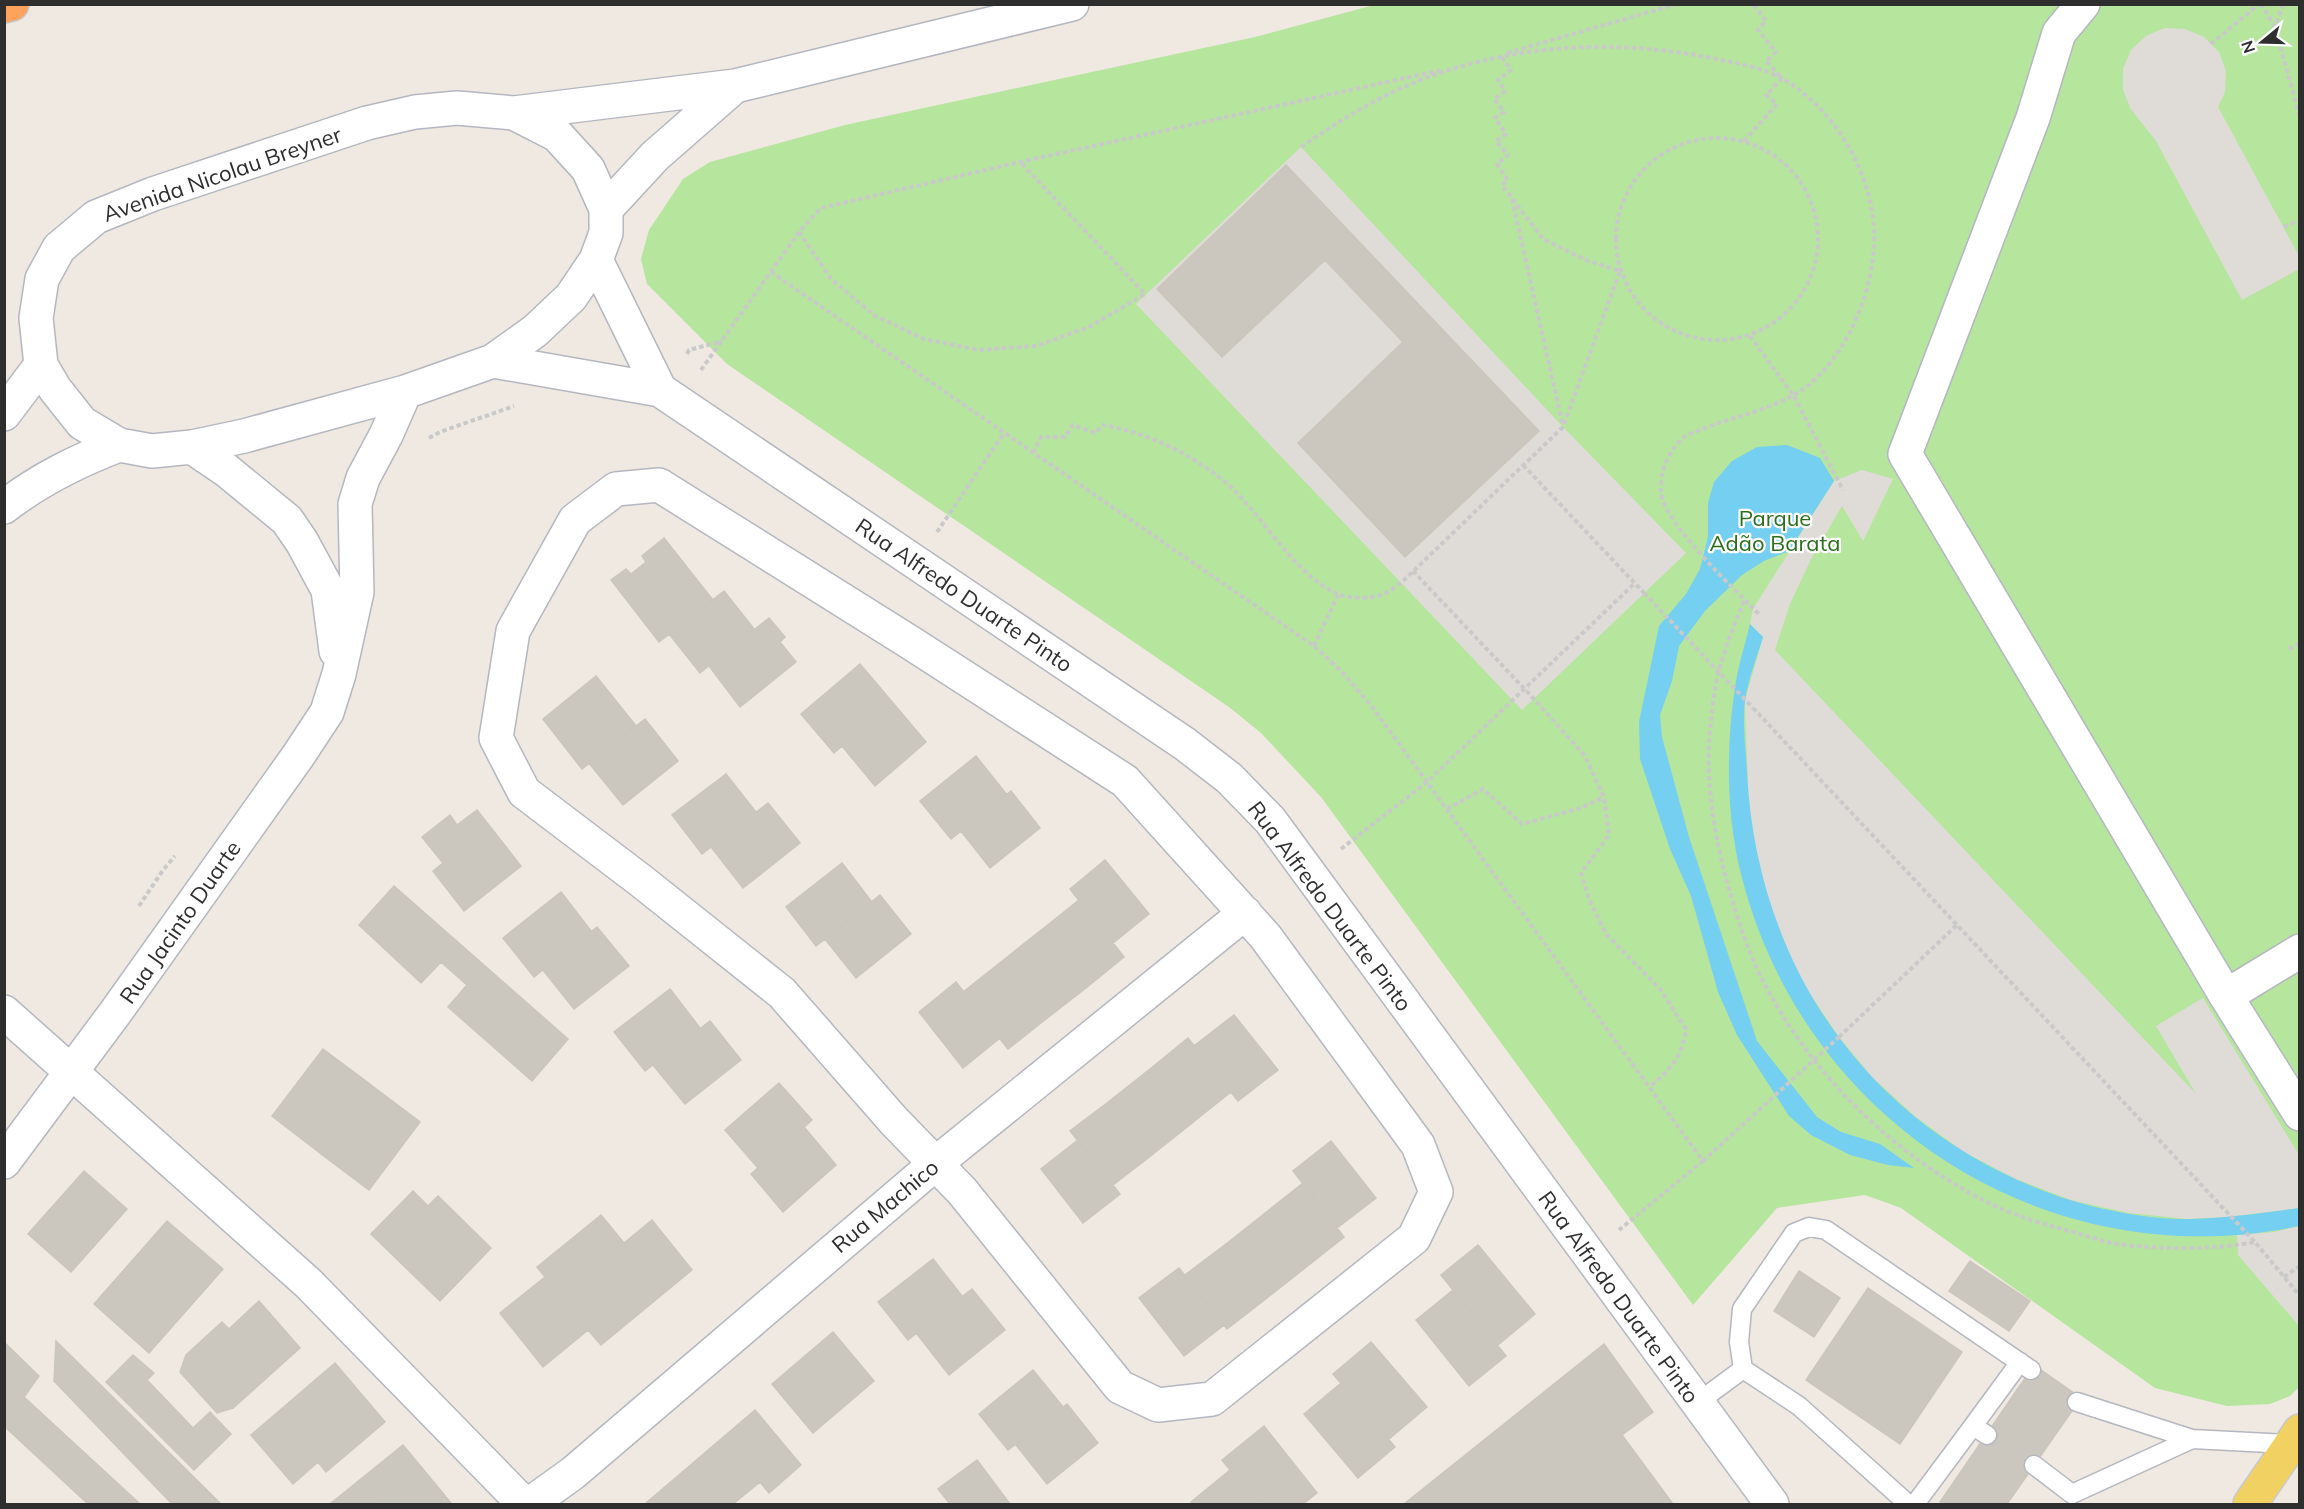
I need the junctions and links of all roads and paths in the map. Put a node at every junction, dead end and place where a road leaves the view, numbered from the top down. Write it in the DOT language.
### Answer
graph roads {
  1 [pos="12,4"];
  2 [pos="1072,4"];
  3 [pos="1677,4"];
  4 [pos="1754,4"];
  5 [pos="2083,4"];
  6 [pos="2260,4"];
  7 [pos="2283,4"];
  8 [pos="4,6"];
  9 [pos="2275,27"];
  10 [pos="2211,44"];
  11 [pos="1501,56"];
  12 [pos="1457,67"];
  13 [pos="1782,78"];
  14 [pos="735,86"];
  15 [pos="514,112"];
  16 [pos="2300,118"];
  17 [pos="1744,141"];
  18 [pos="1301,147"];
  19 [pos="1020,162"];
  20 [pos="1512,198"];
  21 [pos="606,208"];
  22 [pos="2300,220"];
  23 [pos="2284,227"];
  24 [pos="799,232"];
  25 [pos="597,260"];
  26 [pos="1620,271"];
  27 [pos="771,272"];
  28 [pos="1750,336"];
  29 [pos="493,361"];
  30 [pos="41,365"];
  31 [pos="405,392"];
  32 [pos="1794,396"];
  33 [pos="669,397"];
  34 [pos="4,414"];
  35 [pos="1563,427"];
  36 [pos="1004,433"];
  37 [pos="119,445"];
  38 [pos="192,447"];
  39 [pos="1033,453"];
  40 [pos="1523,465"];
  41 [pos="1843,490"];
  42 [pos="4,507"];
  43 [pos="916,562"];
  44 [pos="1413,571"];
  45 [pos="1635,583"];
  46 [pos="1338,595"];
  47 [pos="1744,600"];
  48 [pos="1761,616"];
  49 [pos="2300,643"];
  50 [pos="1314,646"];
  51 [pos="2289,649"];
  52 [pos="1718,672"];
  53 [pos="339,674"];
  54 [pos="1524,689"];
  55 [pos="1427,782"];
  56 [pos="1604,797"];
  57 [pos="1447,809"];
  58 [pos="1337,852"];
  59 [pos="1245,913"];
  60 [pos="1957,925"];
  61 [pos="2300,951"];
  62 [pos="2226,996"];
  63 [pos="4,1012"];
  64 [pos="1814,1060"];
  65 [pos="72,1071"];
  66 [pos="1650,1087"];
  67 [pos="2300,1114"];
  68 [pos="1703,1161"];
  69 [pos="4,1162"];
  70 [pos="935,1164"];
  71 [pos="2255,1242"];
  72 [pos="1588,1255"];
  73 [pos="2300,1266"];
  74 [pos="2284,1277"];
  75 [pos="2300,1296"];
  76 [pos="1743,1369"];
  77 [pos="2077,1402"];
  78 [pos="1697,1403"];
  79 [pos="2295,1438"];
  80 [pos="2192,1439"];
  81 [pos="2034,1465"];
  82 [pos="2068,1499"];
  83 [pos="524,1504"];
  84 [pos="530,1504"];
  85 [pos="1772,1504"];
  86 [pos="1908,1504"];
  87 [pos="1915,1504"];
  88 [pos="2250,1504"];
  1 -- 8 [label="highway"];
  2 -- 14 [label="street, Avenida Nicolau Breyner"];
  3 -- 12 [label="path"];
  4 -- 13 [label="path"];
  5 -- 62 [label="street"];
  6 -- 9 [label="path"];
  6 -- 10 [label="path"];
  7 -- 9 [label="path"];
  9 -- 16 [label="path"];
  11 -- 12 [label="path"];
  11 -- 13 [label="path"];
  11 -- 20 [label="path"];
  12 -- 18 [label="path"];
  12 -- 19 [label="path"];
  13 -- 17 [label="path"];
  13 -- 32 [label="path"];
  14 -- 15 [label="street, Avenida Nicolau Breyner"];
  14 -- 21 [label="street, Avenida Nicolau Breyner"];
  15 -- 21 [label="street, Avenida Nicolau Breyner"];
  15 -- 30 [label="street, Avenida Nicolau Breyner"];
  17 -- 26 [label="path"];
  17 -- 28 [label="path"];
  19 -- 24 [label="path"];
  19 -- 24 [label="path"];
  20 -- 26 [label="path"];
  20 -- 35 [label="path"];
  21 -- 25 [label="street, Avenida Nicolau Breyner"];
  22 -- 23 [label="path"];
  24 -- 27 [label="path"];
  25 -- 29 [label="street, Avenida Nicolau Breyner"];
  25 -- 33 [label="street"];
  26 -- 28 [label="path"];
  26 -- 35 [label="path"];
  27 -- 33 [label="path"];
  27 -- 36 [label="path"];
  28 -- 32 [label="path"];
  29 -- 31 [label="street, Avenida Nicolau Breyner"];
  29 -- 33 [label="street, Rua Alfredo Duarte Pinto"];
  30 -- 34 [label="street"];
  30 -- 37 [label="street, Avenida Nicolau Breyner"];
  31 -- 38 [label="street, Avenida Nicolau Breyner"];
  31 -- 53 [label="street, Rua Jacinto Duarte"];
  32 -- 41 [label="path"];
  32 -- 47 [label="path"];
  33 -- 43 [label="street, Rua Alfredo Duarte Pinto"];
  35 -- 40 [label="path"];
  36 -- 39 [label="path"];
  36 -- 43 [label="path"];
  37 -- 38 [label="street, Avenida Nicolau Breyner"];
  37 -- 42 [label="street"];
  38 -- 53 [label="street, Rua Jacinto Duarte"];
  39 -- 46 [label="path"];
  39 -- 50 [label="path"];
  40 -- 44 [label="path"];
  40 -- 45 [label="path"];
  43 -- 72 [label="street, Rua Alfredo Duarte Pinto"];
  44 -- 46 [label="path"];
  44 -- 54 [label="path"];
  45 -- 52 [label="path, bridge"];
  45 -- 54 [label="path"];
  46 -- 50 [label="path"];
  47 -- 48 [label="path"];
  47 -- 52 [label="path"];
  49 -- 51 [label="path"];
  50 -- 55 [label="path"];
  52 -- 60 [label="path, bridge"];
  52 -- 64 [label="path"];
  53 -- 65 [label="street, Rua Jacinto Duarte"];
  54 -- 55 [label="path"];
  54 -- 56 [label="path"];
  55 -- 57 [label="path"];
  55 -- 58 [label="path"];
  56 -- 57 [label="path"];
  56 -- 66 [label="path"];
  57 -- 66 [label="path"];
  59 -- 70 [label="street, Rua Machico"];
  59 -- 70 [label="street"];
  59 -- 70 [label="street"];
  60 -- 64 [label="path, bridge"];
  60 -- 71 [label="path"];
  61 -- 62 [label="street"];
  62 -- 67 [label="street"];
  63 -- 65 [label="street"];
  64 -- 68 [label="path, bridge"];
  64 -- 71 [label="path"];
  65 -- 69 [label="street, Rua Jacinto Duarte"];
  65 -- 83 [label="street"];
  66 -- 68 [label="path"];
  68 -- 72 [label="path"];
  70 -- 84 [label="street, Rua Machico"];
  71 -- 74 [label="path"];
  72 -- 78 [label="street, Rua Alfredo Duarte Pinto"];
  73 -- 74 [label="path"];
  74 -- 75 [label="path"];
  76 -- 78 [label="lane"];
  76 -- 86 [label="lane"];
  76 -- 87 [label="lane"];
  77 -- 80 [label="lane"];
  78 -- 85 [label="street, Rua Alfredo Duarte Pinto"];
  79 -- 80 [label="lane"];
  79 -- 88 [label="main road"];
  80 -- 82 [label="lane"];
  81 -- 82 [label="lane"];
}
